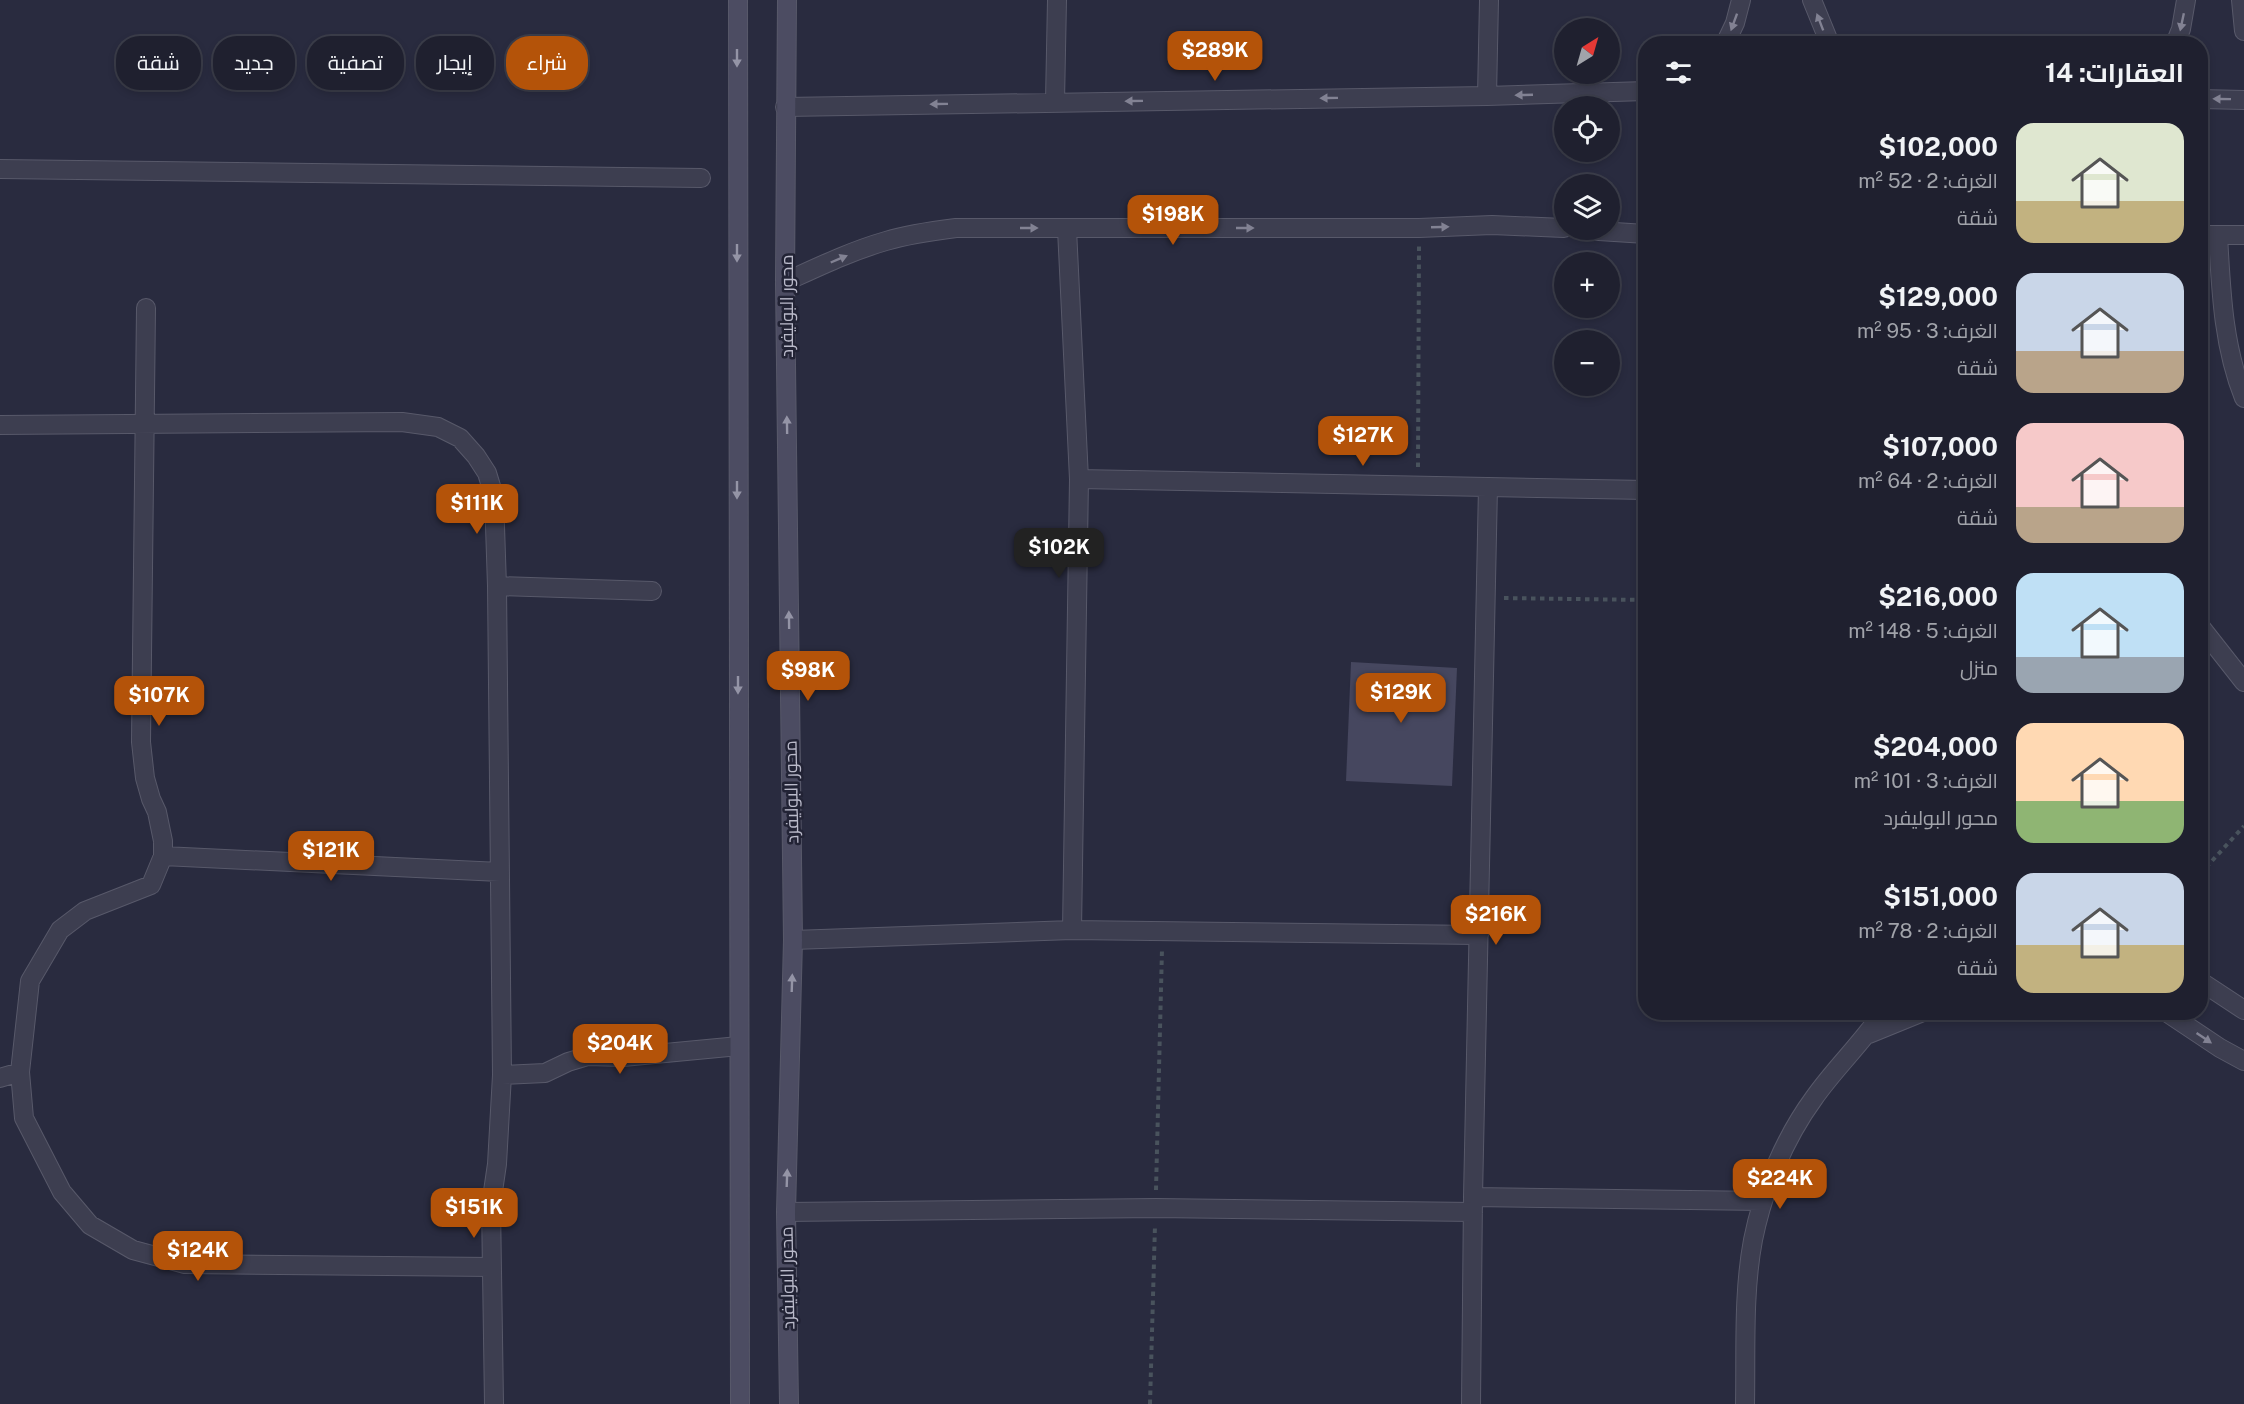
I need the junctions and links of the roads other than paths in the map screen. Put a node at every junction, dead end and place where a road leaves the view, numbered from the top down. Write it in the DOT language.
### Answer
graph roads {
  1 [pos="738,0"];
  2 [pos="787,0"];
  3 [pos="1057,0"];
  4 [pos="1489,0"];
  5 [pos="1741,0"];
  6 [pos="1812,0"];
  7 [pos="2186,0"];
  8 [pos="2241,0"];
  9 [pos="2244,31"];
  10 [pos="1729,36"];
  11 [pos="1827,36"];
  12 [pos="2178,36"];
  13 [pos="1638,91"];
  14 [pos="1487,96"];
  15 [pos="2208,99"];
  16 [pos="2244,100"];
  17 [pos="1055,101"];
  18 [pos="785,107"];
  19 [pos="0,170"];
  20 [pos="701,178"];
  21 [pos="1554,228"];
  22 [pos="1067,229"];
  23 [pos="1620,232"];
  24 [pos="1638,233"];
  25 [pos="2209,235"];
  26 [pos="2244,235"];
  27 [pos="785,282"];
  28 [pos="146,309"];
  29 [pos="2244,398"];
  30 [pos="145,424"];
  31 [pos="0,425"];
  32 [pos="1079,479"];
  33 [pos="1488,487"];
  34 [pos="1638,490"];
  35 [pos="497,586"];
  36 [pos="652,591"];
  37 [pos="2208,636"];
  38 [pos="2244,682"];
  39 [pos="163,856"];
  40 [pos="500,872"];
  41 [pos="1072,930"];
  42 [pos="1479,935"];
  43 [pos="793,940"];
  44 [pos="2208,986"];
  45 [pos="2244,1010"];
  46 [pos="1878,1020"];
  47 [pos="1903,1020"];
  48 [pos="2178,1020"];
  49 [pos="1869,1034"];
  50 [pos="739,1046"];
  51 [pos="2244,1061"];
  52 [pos="20,1072"];
  53 [pos="502,1076"];
  54 [pos="0,1078"];
  55 [pos="1763,1201"];
  56 [pos="1473,1204"];
  57 [pos="786,1212"];
  58 [pos="492,1266"];
  59 [pos="494,1404"];
  60 [pos="740,1404"];
  61 [pos="789,1404"];
  62 [pos="1471,1404"];
  63 [pos="1745,1404"];
  1 -- 50 [label="street, one-way"];
  2 -- 18 [label="street, محور البوليفرد"];
  3 -- 17 [label="street"];
  4 -- 14 [label="street"];
  5 -- 10 [label="street, one-way"];
  11 -- 6 [label="street, one-way"];
  7 -- 12 [label="street, one-way"];
  8 -- 9 [label="street"];
  13 -- 14 [label="street, one-way"];
  14 -- 17 [label="street, one-way"];
  16 -- 15 [label="street, one-way"];
  17 -- 18 [label="street, one-way"];
  18 -- 27 [label="street, محور البوليفرد"];
  19 -- 20 [label="street"];
  22 -- 21 [label="street, one-way"];
  27 -- 22 [label="street, one-way"];
  22 -- 32 [label="street"];
  23 -- 24 [label="street"];
  25 -- 26 [label="street"];
  25 -- 29 [label="street"];
  43 -- 27 [label="street, محور البوليفرد, one-way"];
  28 -- 30 [label="street"];
  30 -- 31 [label="street"];
  30 -- 35 [label="street"];
  30 -- 39 [label="street"];
  32 -- 33 [label="street"];
  32 -- 41 [label="street"];
  33 -- 34 [label="street"];
  33 -- 42 [label="street"];
  35 -- 36 [label="street"];
  35 -- 40 [label="street"];
  37 -- 38 [label="street"];
  39 -- 40 [label="street"];
  39 -- 52 [label="street"];
  40 -- 53 [label="street"];
  41 -- 42 [label="street"];
  41 -- 43 [label="street"];
  42 -- 56 [label="street"];
  57 -- 43 [label="street, محور البوليفرد, one-way"];
  44 -- 45 [label="street"];
  46 -- 49 [label="street"];
  47 -- 49 [label="street"];
  48 -- 51 [label="street, one-way"];
  49 -- 55 [label="street"];
  50 -- 53 [label="street"];
  50 -- 60 [label="street"];
  52 -- 54 [label="street"];
  52 -- 58 [label="street"];
  53 -- 58 [label="street"];
  55 -- 56 [label="street"];
  55 -- 63 [label="street"];
  56 -- 57 [label="street"];
  56 -- 62 [label="street"];
  57 -- 61 [label="street, محور البوليفرد"];
  58 -- 59 [label="street"];
}
